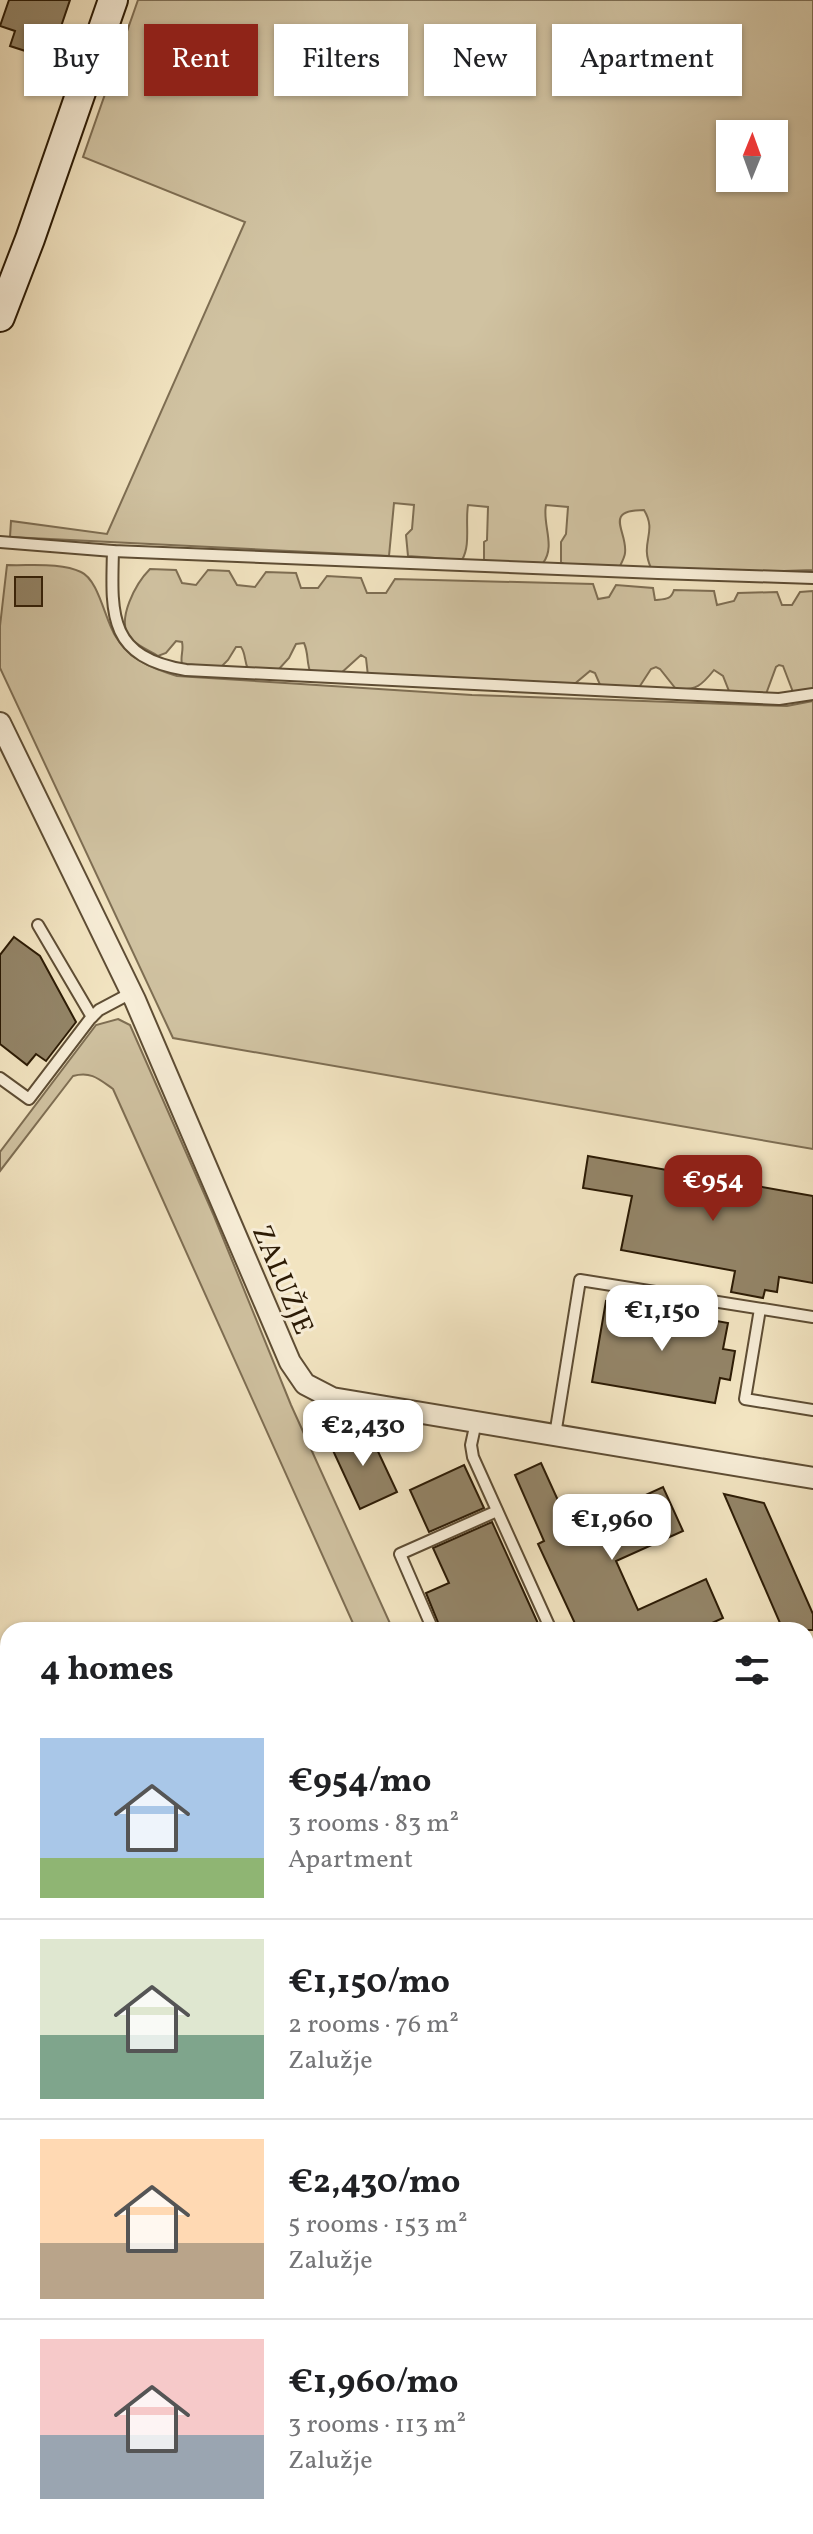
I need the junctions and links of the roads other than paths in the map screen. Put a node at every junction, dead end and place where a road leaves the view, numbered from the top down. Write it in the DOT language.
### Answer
graph roads {
  1 [pos="113,0"];
  2 [pos="0,317"];
  3 [pos="0,542"];
  4 [pos="113,551"];
  5 [pos="813,578"];
  6 [pos="813,694"];
  7 [pos="0,723"];
  8 [pos="38,925"];
  9 [pos="131,993"];
  10 [pos="92,1017"];
  11 [pos="0,1078"];
  12 [pos="760,1309"];
  13 [pos="813,1317"];
  14 [pos="813,1410"];
  15 [pos="476,1422"];
  16 [pos="555,1435"];
  17 [pos="813,1478"];
  18 [pos="497,1511"];
  19 [pos="430,1622"];
  20 [pos="547,1622"];
  1 -- 2 [label="main road"];
  3 -- 4 [label="lane"];
  4 -- 5 [label="lane"];
  4 -- 6 [label="lane"];
  7 -- 9 [label="street, ZALUŽJE"];
  8 -- 10 [label="lane"];
  9 -- 10 [label="lane"];
  9 -- 15 [label="street, ZALUŽJE"];
  10 -- 11 [label="lane"];
  12 -- 13 [label="lane"];
  12 -- 14 [label="lane"];
  12 -- 16 [label="lane"];
  15 -- 16 [label="street, ZALUŽJE"];
  15 -- 18 [label="lane"];
  16 -- 17 [label="street, ZALUŽJE"];
  18 -- 19 [label="lane"];
  18 -- 20 [label="lane"];
}
